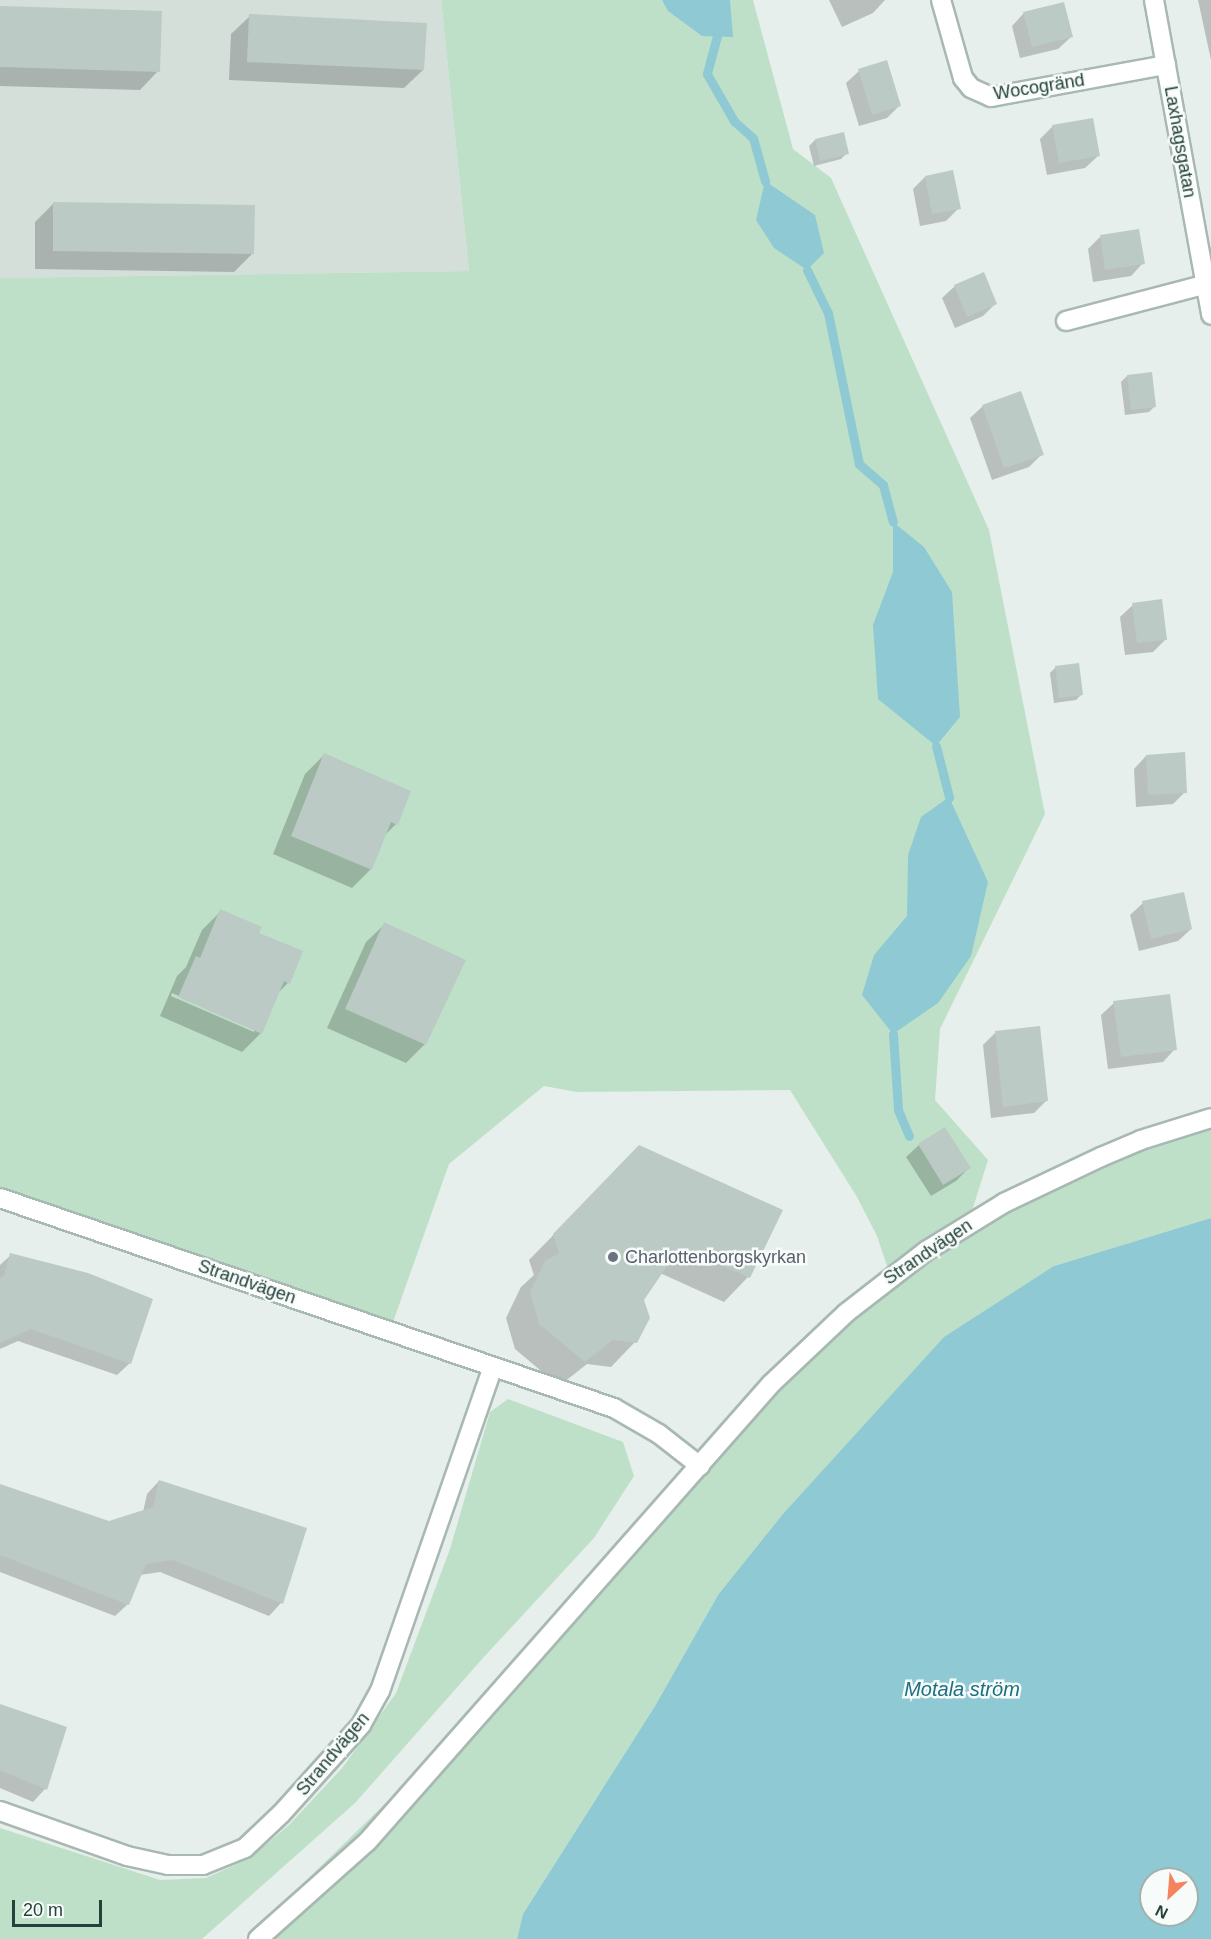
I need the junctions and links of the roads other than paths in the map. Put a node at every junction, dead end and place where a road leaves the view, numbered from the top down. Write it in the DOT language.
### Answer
graph roads {
  1 [pos="940,0"];
  2 [pos="1154,0"];
  3 [pos="1166,65"];
  4 [pos="1206,254"];
  5 [pos="1207,284"];
  6 [pos="1211,315"];
  7 [pos="1066,321"];
  8 [pos="1211,1118"];
  9 [pos="0,1198"];
  10 [pos="493,1367"];
  11 [pos="700,1466"];
  12 [pos="0,1811"];
  13 [pos="258,1939"];
  1 -- 3 [label="street, Wocogränd"];
  2 -- 3 [label="street, Laxhagsgatan"];
  3 -- 4 [label="street, Laxhagsgatan"];
  4 -- 5 [label="street, Laxhagsgatan"];
  5 -- 6 [label="street, Laxhagsgatan"];
  5 -- 7 [label="street"];
  8 -- 11 [label="street, Strandvägen"];
  9 -- 10 [label="street, Strandvägen"];
  10 -- 11 [label="street, Strandvägen"];
  10 -- 12 [label="street, Strandvägen"];
  11 -- 13 [label="street, Strandvägen"];
}
